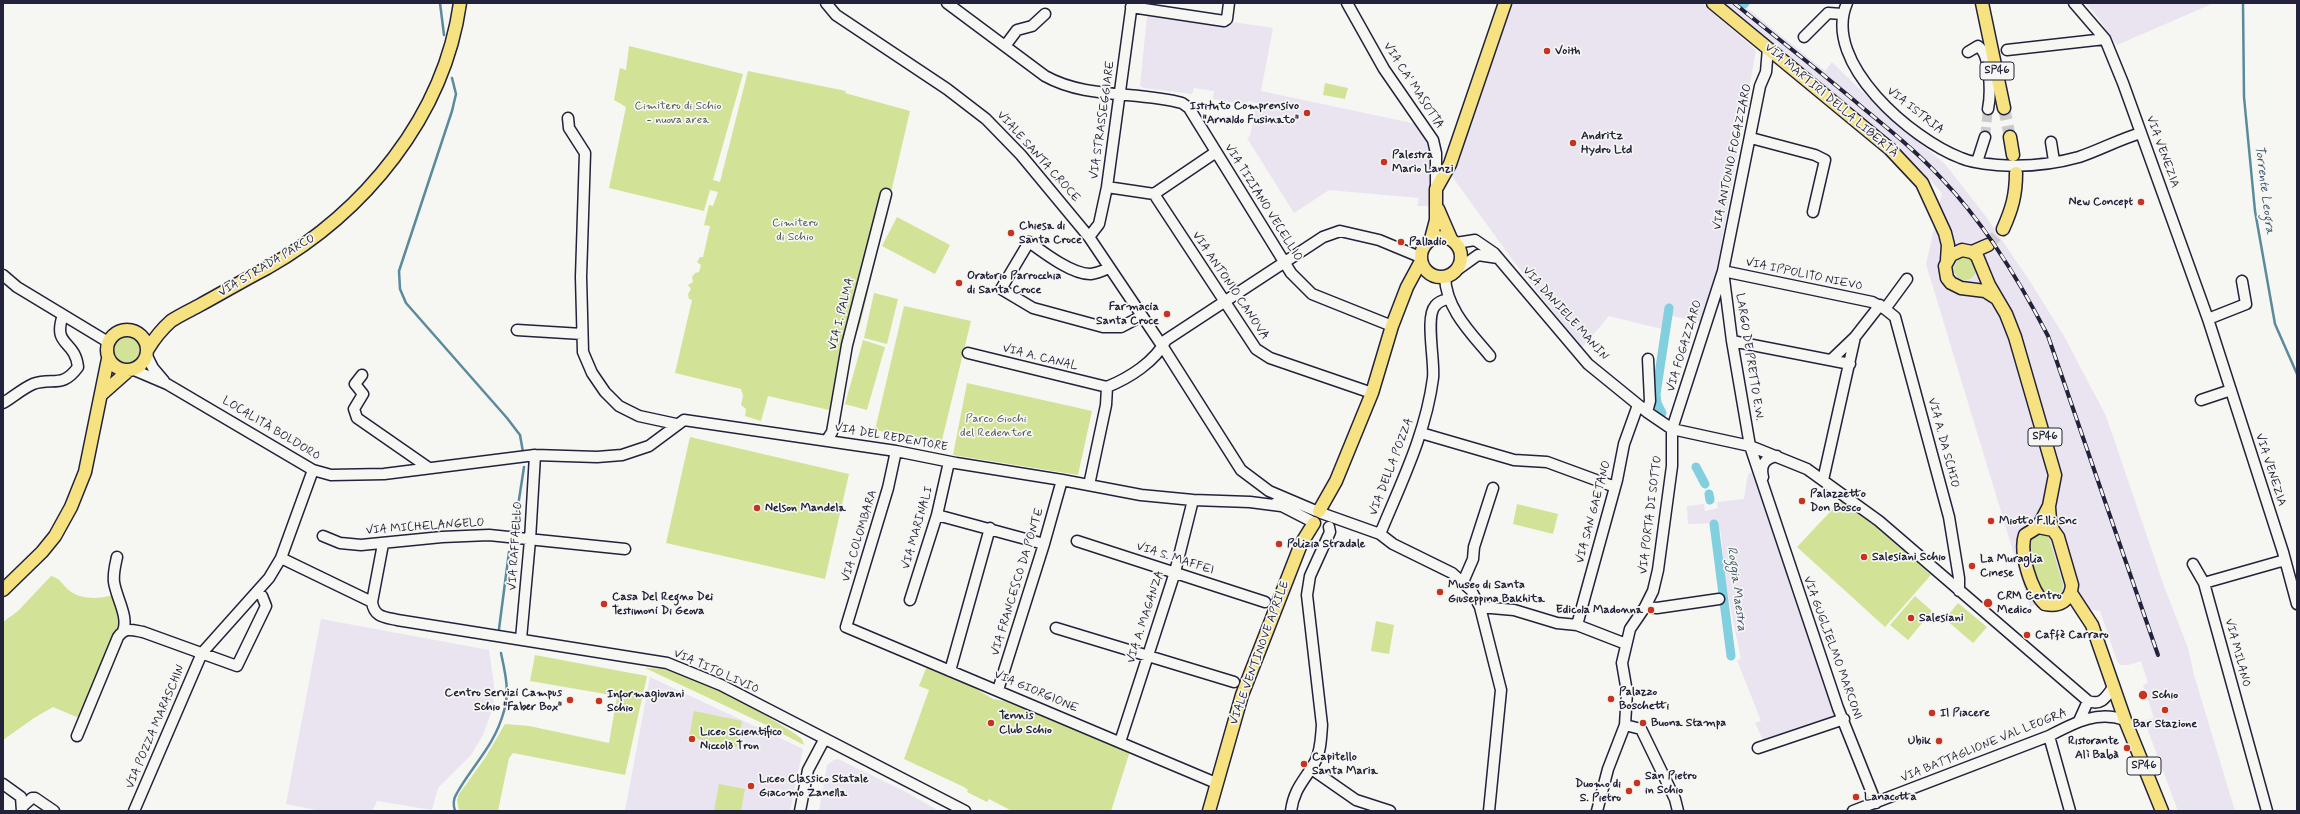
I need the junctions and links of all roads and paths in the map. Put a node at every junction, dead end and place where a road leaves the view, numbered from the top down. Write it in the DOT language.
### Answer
graph roads {
  1 [pos="460,3"];
  2 [pos="826,3"];
  3 [pos="947,3"];
  4 [pos="1229,3"];
  5 [pos="1347,3"];
  6 [pos="1505,3"];
  7 [pos="1713,3"];
  8 [pos="1847,3"];
  9 [pos="1982,3"];
  10 [pos="2074,3"];
  11 [pos="1132,5"];
  12 [pos="1045,14"];
  13 [pos="1842,14"];
  14 [pos="1804,37"];
  15 [pos="2105,39"];
  16 [pos="1005,46"];
  17 [pos="1768,48"];
  18 [pos="2007,50"];
  19 [pos="1968,52"];
  20 [pos="1121,95"];
  21 [pos="2004,108"];
  22 [pos="1988,109"];
  23 [pos="568,118"];
  24 [pos="2141,133"];
  25 [pos="1985,137"];
  26 [pos="2010,137"];
  27 [pos="1751,138"];
  28 [pos="2051,142"];
  29 [pos="1216,152"];
  30 [pos="2014,155"];
  31 [pos="2054,161"];
  32 [pos="1977,162"];
  33 [pos="2016,173"];
  34 [pos="1107,187"];
  35 [pos="1436,189"];
  36 [pos="886,194"];
  37 [pos="1154,194"];
  38 [pos="1436,204"];
  39 [pos="1813,212"];
  40 [pos="2003,229"];
  41 [pos="1945,234"];
  42 [pos="1089,237"];
  43 [pos="1431,239"];
  44 [pos="1454,241"];
  45 [pos="1479,241"];
  46 [pos="1967,251"];
  47 [pos="1478,255"];
  48 [pos="1498,258"];
  49 [pos="1420,259"];
  50 [pos="1947,260"];
  51 [pos="1285,263"];
  52 [pos="1982,266"];
  53 [pos="1110,268"];
  54 [pos="1457,270"];
  55 [pos="1723,271"];
  56 [pos="1429,274"];
  57 [pos="3,275"];
  58 [pos="1445,277"];
  59 [pos="1906,278"];
  60 [pos="2242,281"];
  61 [pos="1408,284"];
  62 [pos="1968,288"];
  63 [pos="1996,298"];
  64 [pos="1448,299"];
  65 [pos="1224,302"];
  66 [pos="1883,307"];
  67 [pos="63,315"];
  68 [pos="1142,316"];
  69 [pos="2208,319"];
  70 [pos="1392,326"];
  71 [pos="517,330"];
  72 [pos="582,334"];
  73 [pos="1855,337"];
  74 [pos="1732,341"];
  75 [pos="108,342"];
  76 [pos="1163,347"];
  77 [pos="147,353"];
  78 [pos="968,353"];
  79 [pos="1490,356"];
  80 [pos="108,359"];
  81 [pos="1648,360"];
  82 [pos="1831,360"];
  83 [pos="1850,364"];
  84 [pos="131,370"];
  85 [pos="362,375"];
  86 [pos="167,384"];
  87 [pos="1107,387"];
  88 [pos="2231,390"];
  89 [pos="1372,393"];
  90 [pos="102,394"];
  91 [pos="2201,400"];
  92 [pos="3,403"];
  93 [pos="1638,405"];
  94 [pos="1647,412"];
  95 [pos="676,424"];
  96 [pos="1672,428"];
  97 [pos="1421,433"];
  98 [pos="827,440"];
  99 [pos="1750,446"];
  100 [pos="896,451"];
  101 [pos="531,456"];
  102 [pos="1777,456"];
  103 [pos="949,462"];
  104 [pos="429,468"];
  105 [pos="313,470"];
  106 [pos="1062,480"];
  107 [pos="1822,480"];
  108 [pos="1089,484"];
  109 [pos="1615,486"];
  110 [pos="1493,488"];
  111 [pos="1266,492"];
  112 [pos="1193,500"];
  113 [pos="1768,500"];
  114 [pos="1250,502"];
  115 [pos="1281,506"];
  116 [pos="2049,506"];
  117 [pos="937,515"];
  118 [pos="1316,516"];
  119 [pos="1329,527"];
  120 [pos="2038,527"];
  121 [pos="990,528"];
  122 [pos="1380,534"];
  123 [pos="2055,534"];
  124 [pos="323,536"];
  125 [pos="530,540"];
  126 [pos="1077,541"];
  127 [pos="383,544"];
  128 [pos="1044,544"];
  129 [pos="625,549"];
  130 [pos="117,557"];
  131 [pos="280,558"];
  132 [pos="2286,560"];
  133 [pos="2193,564"];
  134 [pos="1175,572"];
  135 [pos="1463,582"];
  136 [pos="2204,583"];
  137 [pos="3,590"];
  138 [pos="1958,591"];
  139 [pos="257,592"];
  140 [pos="2071,593"];
  141 [pos="1720,599"];
  142 [pos="910,600"];
  143 [pos="372,602"];
  144 [pos="1265,602"];
  145 [pos="2060,604"];
  146 [pos="2297,604"];
  147 [pos="1480,607"];
  148 [pos="1645,607"];
  149 [pos="2086,615"];
  150 [pos="1576,625"];
  151 [pos="846,627"];
  152 [pos="1056,628"];
  153 [pos="123,631"];
  154 [pos="521,639"];
  155 [pos="1626,644"];
  156 [pos="202,654"];
  157 [pos="1147,655"];
  158 [pos="950,671"];
  159 [pos="1234,682"];
  160 [pos="2114,686"];
  161 [pos="998,690"];
  162 [pos="2088,701"];
  163 [pos="1844,719"];
  164 [pos="2126,720"];
  165 [pos="2079,721"];
  166 [pos="1625,725"];
  167 [pos="77,736"];
  168 [pos="2049,736"];
  169 [pos="824,740"];
  170 [pos="1120,742"];
  171 [pos="1758,748"];
  172 [pos="1310,768"];
  173 [pos="1216,783"];
  174 [pos="3,784"];
  175 [pos="1876,803"];
  176 [pos="22,808"];
  177 [pos="54,811"];
  178 [pos="134,811"];
  179 [pos="800,811"];
  180 [pos="965,811"];
  181 [pos="1209,811"];
  182 [pos="1291,811"];
  183 [pos="1390,811"];
  184 [pos="1489,811"];
  185 [pos="1597,811"];
  186 [pos="1678,811"];
  187 [pos="1853,811"];
  188 [pos="2070,811"];
  189 [pos="2162,811"];
  190 [pos="2267,811"];
  1 -- 77 [label="main road, VIA STRADA PARCO"];
  2 -- 42 [label="street, VIALE SANTA CROCE"];
  3 -- 16 [label="street, VIA TIZIANO VECELLIO"];
  4 -- 11 [label="street"];
  5 -- 35 [label="street, VIA CA' MASOTTA"];
  6 -- 35 [label="main road"];
  7 -- 17 [label="main road, VIA MARTIRI DELLA LIBERTÀ"];
  8 -- 13 [label="street"];
  9 -- 21 [label="main road, SP46"];
  10 -- 15 [label="street, VIA VENEZIA"];
  11 -- 20 [label="street, VIA STRASSEGGIARE"];
  12 -- 16 [label="street"];
  13 -- 14 [label="street"];
  13 -- 32 [label="street, VIA ISTRIA"];
  15 -- 18 [label="street"];
  15 -- 24 [label="street, VIA VENEZIA"];
  16 -- 20 [label="street, VIA TIZIANO VECELLIO"];
  17 -- 27 [label="street, VIA ANTONIO FOGAZZARO"];
  17 -- 41 [label="main road, VIA MARTIRI DELLA LIBERTÀ"];
  19 -- 22 [label="street"];
  20 -- 29 [label="street, VIA TIZIANO VECELLIO"];
  20 -- 34 [label="street, VIA STRASSEGGIARE"];
  23 -- 72 [label="street"];
  24 -- 31 [label="street, VIA ISTRIA"];
  24 -- 69 [label="street, VIA VENEZIA"];
  25 -- 32 [label="street"];
  26 -- 30 [label="main road"];
  27 -- 39 [label="street"];
  27 -- 55 [label="street, VIA ANTONIO FOGAZZARO"];
  28 -- 31 [label="street"];
  29 -- 37 [label="street"];
  29 -- 51 [label="street, VIA TIZIANO VECELLIO"];
  31 -- 32 [label="street, VIA ISTRIA"];
  33 -- 40 [label="main road"];
  34 -- 37 [label="street"];
  34 -- 42 [label="street, VIA STRASSEGGIARE"];
  35 -- 38 [label="main road"];
  36 -- 98 [label="street, VIA I. PALMA"];
  37 -- 65 [label="street, VIA ANTONIO CANOVA"];
  38 -- 43 [label="main road"];
  38 -- 44 [label="main road"];
  41 -- 46 [label="main road, VIA MARTIRI DELLA LIBERTÀ"];
  41 -- 50 [label="main road, VIA MARTIRI DELLA LIBERTÀ"];
  42 -- 53 [label="street, VIALE SANTA CROCE"];
  43 -- 44 [label="main road"];
  43 -- 49 [label="main road"];
  44 -- 45 [label="street"];
  44 -- 54 [label="main road"];
  45 -- 47 [label="street"];
  45 -- 48 [label="street, VIA DANIELE MANIN"];
  46 -- 50 [label="main road"];
  46 -- 52 [label="main road"];
  47 -- 48 [label="street"];
  47 -- 54 [label="street"];
  48 -- 93 [label="street, VIA DANIELE MANIN"];
  49 -- 51 [label="street"];
  49 -- 56 [label="main road"];
  49 -- 61 [label="main road"];
  50 -- 62 [label="main road, VIA MARTIRI DELLA LIBERTÀ"];
  51 -- 65 [label="street"];
  51 -- 70 [label="street, VIA TIZIANO VECELLIO"];
  52 -- 62 [label="main road"];
  52 -- 63 [label="main road, SP46"];
  53 -- 68 [label="street, VIALE SANTA CROCE"];
  53 -- 68 [label="street"];
  54 -- 58 [label="main road"];
  55 -- 66 [label="street, VIA IPPOLITO NIEVO"];
  55 -- 74 [label="street, LARGO DE PRETTO E.W."];
  55 -- 96 [label="street, VIA FOGAZZARO"];
  56 -- 58 [label="main road"];
  56 -- 61 [label="main road"];
  57 -- 67 [label="street"];
  58 -- 64 [label="street"];
  59 -- 66 [label="street"];
  60 -- 69 [label="street"];
  61 -- 70 [label="main road"];
  62 -- 63 [label="main road, VIA MARTIRI DELLA LIBERTÀ"];
  63 -- 116 [label="main road, SP46"];
  64 -- 79 [label="street"];
  64 -- 97 [label="street, VIA DELLA POZZA"];
  65 -- 76 [label="street"];
  65 -- 89 [label="street, VIA ANTONIO CANOVA"];
  66 -- 73 [label="street"];
  66 -- 138 [label="street, VIA A. DA SCHIO"];
  67 -- 75 [label="street"];
  67 -- 92 [label="street"];
  68 -- 76 [label="street, VIALE SANTA CROCE"];
  69 -- 88 [label="street, VIA VENEZIA"];
  70 -- 89 [label="main road"];
  71 -- 72 [label="street"];
  72 -- 95 [label="street"];
  73 -- 82 [label="street"];
  73 -- 83 [label="street"];
  74 -- 82 [label="street"];
  74 -- 99 [label="street, LARGO DE PRETTO E.W."];
  75 -- 77 [label="main road"];
  75 -- 80 [label="main road"];
  76 -- 87 [label="street"];
  76 -- 111 [label="street, VIALE SANTA CROCE"];
  77 -- 84 [label="main road"];
  77 -- 86 [label="street, LOCALITÀ BOLDORO"];
  78 -- 87 [label="street, VIA A. CANAL"];
  80 -- 84 [label="main road"];
  80 -- 90 [label="main road"];
  81 -- 94 [label="street"];
  82 -- 83 [label="street"];
  83 -- 107 [label="street"];
  84 -- 86 [label="street, LOCALITÀ BOLDORO"];
  84 -- 90 [label="main road"];
  85 -- 104 [label="street"];
  86 -- 105 [label="street, LOCALITÀ BOLDORO"];
  87 -- 108 [label="street"];
  88 -- 91 [label="street"];
  88 -- 132 [label="street, VIA VENEZIA"];
  89 -- 118 [label="main road"];
  90 -- 137 [label="main road"];
  93 -- 94 [label="street, VIA DANIELE MANIN"];
  93 -- 109 [label="street, VIA SAN GAETANO"];
  94 -- 96 [label="street, VIA DANIELE MANIN"];
  95 -- 98 [label="street, VIA DEL REDENTORE"];
  95 -- 101 [label="street"];
  96 -- 99 [label="street, VIA DANIELE MANIN"];
  96 -- 148 [label="street, VIA PORTA DI SOTTO"];
  97 -- 109 [label="street"];
  97 -- 122 [label="street, VIA DELLA POZZA"];
  98 -- 100 [label="street, VIA DEL REDENTORE"];
  99 -- 102 [label="street, VIA DANIELE MANIN"];
  99 -- 113 [label="street, VIA GUGLIELMO MARCONI"];
  100 -- 103 [label="street, VIA DEL REDENTORE"];
  100 -- 151 [label="street, VIA COLOMBARA"];
  101 -- 104 [label="street, LOCALITÀ BOLDORO"];
  101 -- 125 [label="street, VIA RAFFAELLO"];
  102 -- 107 [label="street, VIA DANIELE MANIN"];
  102 -- 113 [label="street, VIA GUGLIELMO MARCONI"];
  103 -- 106 [label="street, VIA DEL REDENTORE"];
  103 -- 117 [label="street, VIA MARINALI"];
  104 -- 105 [label="street, LOCALITÀ BOLDORO"];
  105 -- 131 [label="street, VIA POZZA MARASCHIN"];
  106 -- 108 [label="street, VIA DEL REDENTORE"];
  106 -- 128 [label="street, VIA FRANCESCO DA PONTE"];
  107 -- 138 [label="street, VIA DANIELE MANIN"];
  108 -- 112 [label="street, VIA DEL REDENTORE"];
  109 -- 150 [label="street, VIA SAN GAETANO"];
  110 -- 135 [label="street"];
  111 -- 114 [label="street"];
  111 -- 115 [label="street, VIALE SANTA CROCE"];
  111 -- 118 [label="street, VIALE SANTA CROCE"];
  112 -- 114 [label="street, VIA DEL REDENTORE"];
  112 -- 134 [label="street, VIA A. MAGANZA"];
  113 -- 163 [label="street, VIA GUGLIELMO MARCONI"];
  114 -- 115 [label="street, VIA DEL REDENTORE"];
  115 -- 118 [label="street, VIALE SANTA CROCE"];
  116 -- 120 [label="main road, SP46"];
  116 -- 123 [label="main road, SP46"];
  117 -- 121 [label="street"];
  117 -- 142 [label="street, VIA MARINALI"];
  118 -- 122 [label="street"];
  118 -- 173 [label="main road, VIALE VENTINOVE APRILE"];
  119 -- 172 [label="street"];
  120 -- 123 [label="main road"];
  120 -- 145 [label="main road, SP46"];
  121 -- 128 [label="street"];
  121 -- 158 [label="street"];
  122 -- 135 [label="street"];
  123 -- 140 [label="main road, SP46"];
  124 -- 127 [label="street, VIA MICHELANGELO"];
  125 -- 127 [label="street, VIA MICHELANGELO"];
  125 -- 129 [label="street, VIA MICHELANGELO"];
  125 -- 154 [label="street, VIA RAFFAELLO"];
  126 -- 134 [label="street, VIA S. MAFFEI"];
  127 -- 143 [label="street"];
  128 -- 161 [label="street, VIA FRANCESCO DA PONTE"];
  130 -- 153 [label="street"];
  131 -- 139 [label="street, VIA POZZA MARASCHIN"];
  131 -- 143 [label="street"];
  132 -- 136 [label="street"];
  132 -- 146 [label="street, VIA VENEZIA"];
  133 -- 136 [label="street, VIA MILANO"];
  134 -- 144 [label="street, VIA S. MAFFEI"];
  134 -- 157 [label="street, VIA A. MAGANZA"];
  135 -- 147 [label="street"];
  136 -- 190 [label="street, VIA MILANO"];
  138 -- 162 [label="street, VIA DANIELE MANIN"];
  139 -- 156 [label="street, VIA POZZA MARASCHIN"];
  139 -- 156 [label="street"];
  140 -- 145 [label="main road"];
  140 -- 149 [label="main road, SP46"];
  141 -- 148 [label="street"];
  143 -- 154 [label="street, VIA TITO LIVIO"];
  145 -- 149 [label="main road, SP46"];
  147 -- 150 [label="street"];
  147 -- 184 [label="street"];
  148 -- 155 [label="street, VIA PORTA DI SOTTO"];
  149 -- 160 [label="main road, SP46"];
  150 -- 155 [label="street"];
  151 -- 158 [label="street, VIA GIORGIONE"];
  152 -- 157 [label="street"];
  153 -- 156 [label="street"];
  153 -- 167 [label="street"];
  154 -- 169 [label="street, VIA TITO LIVIO"];
  155 -- 166 [label="street, VIA PORTA DI SOTTO"];
  156 -- 178 [label="street, VIA POZZA MARASCHIN"];
  157 -- 159 [label="street"];
  157 -- 170 [label="street, VIA A. MAGANZA"];
  158 -- 161 [label="street, VIA GIORGIONE"];
  160 -- 162 [label="street"];
  160 -- 164 [label="main road, SP46"];
  161 -- 170 [label="street, VIA GIORGIONE"];
  162 -- 165 [label="street"];
  163 -- 171 [label="street"];
  163 -- 175 [label="street, VIA GUGLIELMO MARCONI"];
  164 -- 165 [label="street, VIA BATTAGLIONE VAL LEOGRA"];
  164 -- 189 [label="main road, SP46"];
  165 -- 168 [label="street, VIA BATTAGLIONE VAL LEOGRA"];
  166 -- 185 [label="street, VIA PORTA DI SOTTO"];
  166 -- 186 [label="street"];
  168 -- 175 [label="street, VIA BATTAGLIONE VAL LEOGRA"];
  168 -- 188 [label="street"];
  169 -- 179 [label="street"];
  169 -- 180 [label="street, VIA TITO LIVIO"];
  170 -- 173 [label="street, VIA GIORGIONE"];
  172 -- 182 [label="street"];
  172 -- 183 [label="street"];
  173 -- 181 [label="main road, VIALE VENTINOVE APRILE"];
  174 -- 176 [label="street"];
  175 -- 187 [label="street, VIA BATTAGLIONE VAL LEOGRA"];
  176 -- 177 [label="street"];
}
